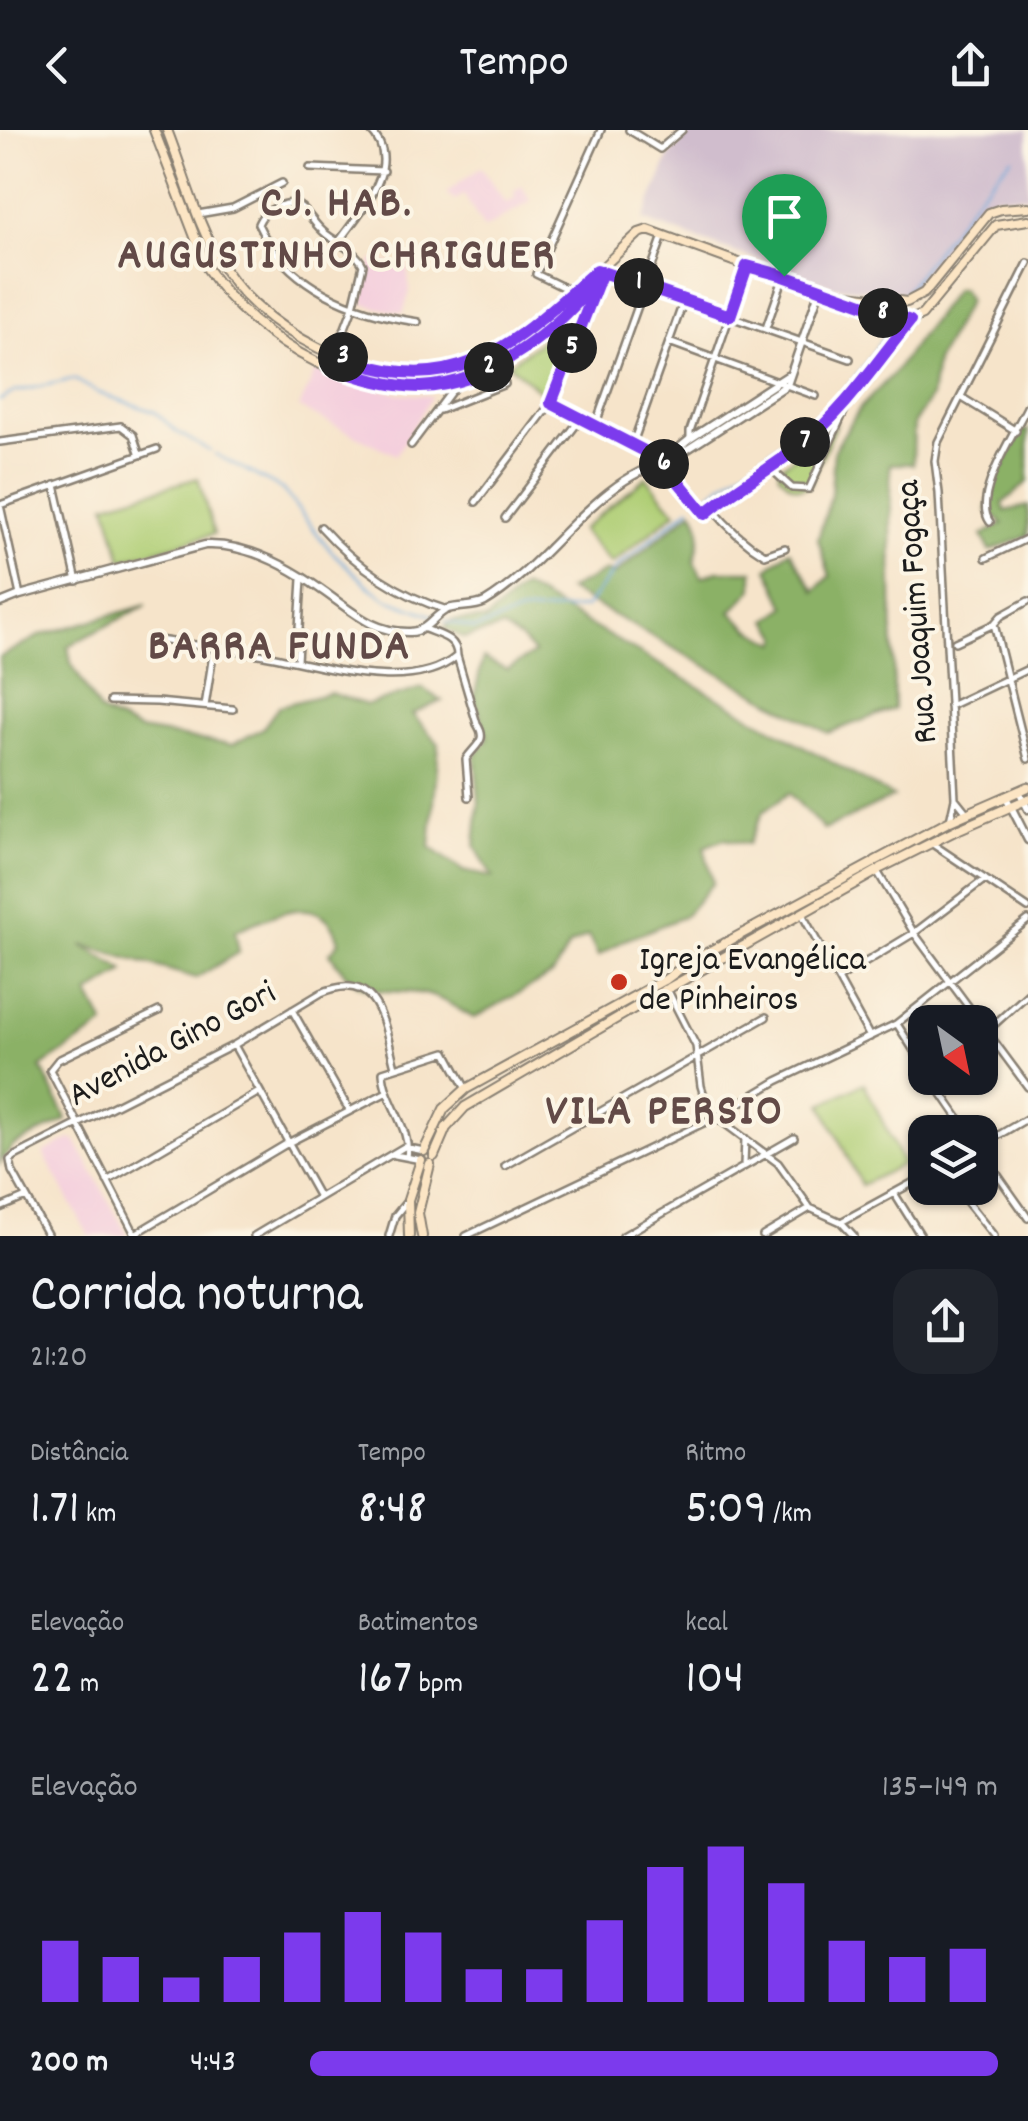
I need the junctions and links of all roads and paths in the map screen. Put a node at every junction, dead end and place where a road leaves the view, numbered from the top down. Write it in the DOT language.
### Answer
graph roads {
  1 [pos="154,130"];
  2 [pos="167,130"];
  3 [pos="370,130"];
  4 [pos="601,130"];
  5 [pos="629,130"];
  6 [pos="682,130"];
  7 [pos="310,168"];
  8 [pos="384,171"];
  9 [pos="282,183"];
  10 [pos="1028,207"];
  11 [pos="198,214"];
  12 [pos="1028,220"];
  13 [pos="664,234"];
  14 [pos="338,243"];
  15 [pos="1028,263"];
  16 [pos="747,266"];
  17 [pos="598,274"];
  18 [pos="784,276"];
  19 [pos="645,285"];
  20 [pos="820,289"];
  21 [pos="574,291"];
  22 [pos="831,293"];
  23 [pos="924,293"];
  24 [pos="581,300"];
  25 [pos="684,300"];
  26 [pos="933,301"];
  27 [pos="353,307"];
  28 [pos="730,316"];
  29 [pos="910,321"];
  30 [pos="418,322"];
  31 [pos="766,328"];
  32 [pos="801,341"];
  33 [pos="669,342"];
  34 [pos="335,354"];
  35 [pos="716,358"];
  36 [pos="850,359"];
  37 [pos="361,364"];
  38 [pos="462,366"];
  39 [pos="330,367"];
  40 [pos="358,376"];
  41 [pos="459,381"];
  42 [pos="784,381"];
  43 [pos="505,384"];
  44 [pos="816,396"];
  45 [pos="851,396"];
  46 [pos="961,397"];
  47 [pos="551,403"];
  48 [pos="1028,404"];
  49 [pos="437,411"];
  50 [pos="580,420"];
  51 [pos="595,426"];
  52 [pos="1016,431"];
  53 [pos="0,442"];
  54 [pos="692,442"];
  55 [pos="633,443"];
  56 [pos="411,445"];
  57 [pos="157,449"];
  58 [pos="138,454"];
  59 [pos="662,462"];
  60 [pos="769,467"];
  61 [pos="55,484"];
  62 [pos="476,502"];
  63 [pos="0,506"];
  64 [pos="712,508"];
  65 [pos="505,518"];
  66 [pos="990,522"];
  67 [pos="321,527"];
  68 [pos="1028,538"];
  69 [pos="785,548"];
  70 [pos="986,558"];
  71 [pos="302,579"];
  72 [pos="77,581"];
  73 [pos="20,594"];
  74 [pos="1028,601"];
  75 [pos="0,603"];
  76 [pos="447,610"];
  77 [pos="994,624"];
  78 [pos="425,629"];
  79 [pos="150,639"];
  80 [pos="954,642"];
  81 [pos="214,648"];
  82 [pos="457,656"];
  83 [pos="297,662"];
  84 [pos="1028,669"];
  85 [pos="1010,678"];
  86 [pos="110,701"];
  87 [pos="205,706"];
  88 [pos="950,706"];
  89 [pos="233,709"];
  90 [pos="1028,759"];
  91 [pos="1024,789"];
  92 [pos="469,797"];
  93 [pos="1006,797"];
  94 [pos="955,798"];
  95 [pos="1027,803"];
  96 [pos="1011,806"];
  97 [pos="967,814"];
  98 [pos="950,821"];
  99 [pos="1028,840"];
  100 [pos="931,842"];
  101 [pos="876,866"];
  102 [pos="986,879"];
  103 [pos="1028,908"];
  104 [pos="802,914"];
  105 [pos="1028,920"];
  106 [pos="914,933"];
  107 [pos="838,979"];
  108 [pos="950,982"];
  109 [pos="666,985"];
  110 [pos="1028,994"];
  111 [pos="967,1005"];
  112 [pos="292,1010"];
  113 [pos="159,1011"];
  114 [pos="766,1017"];
  115 [pos="998,1021"];
  116 [pos="896,1024"];
  117 [pos="870,1037"];
  118 [pos="559,1039"];
  119 [pos="908,1042"];
  120 [pos="234,1046"];
  121 [pos="998,1046"];
  122 [pos="564,1048"];
  123 [pos="697,1054"];
  124 [pos="395,1067"];
  125 [pos="1028,1088"];
  126 [pos="466,1089"];
  127 [pos="259,1092"];
  128 [pos="387,1092"];
  129 [pos="350,1110"];
  130 [pos="716,1117"];
  131 [pos="1028,1118"];
  132 [pos="77,1126"];
  133 [pos="998,1137"];
  134 [pos="746,1138"];
  135 [pos="794,1138"];
  136 [pos="288,1143"];
  137 [pos="409,1147"];
  138 [pos="766,1154"];
  139 [pos="392,1155"];
  140 [pos="407,1157"];
  141 [pos="427,1158"];
  142 [pos="506,1166"];
  143 [pos="744,1166"];
  144 [pos="998,1174"];
  145 [pos="106,1182"];
  146 [pos="908,1185"];
  147 [pos="894,1193"];
  148 [pos="26,1197"];
  149 [pos="319,1197"];
  150 [pos="408,1200"];
  151 [pos="969,1205"];
  152 [pos="0,1208"];
  153 [pos="810,1208"];
  154 [pos="1028,1218"];
  155 [pos="841,1222"];
  156 [pos="392,1226"];
  157 [pos="408,1231"];
  158 [pos="135,1235"];
  159 [pos="48,1236"];
  160 [pos="254,1236"];
  161 [pos="389,1236"];
  162 [pos="422,1236"];
  163 [pos="466,1236"];
  164 [pos="622,1236"];
  165 [pos="763,1236"];
  166 [pos="854,1236"];
  167 [pos="921,1236"];
  168 [pos="994,1236"];
  1 -- 39 [label="main road"];
  2 -- 11 [label="main road"];
  3 -- 8 [label="street"];
  4 -- 21 [label="street"];
  5 -- 6 [label="street"];
  7 -- 8 [label="street"];
  8 -- 14 [label="street"];
  9 -- 11 [label="street"];
  10 -- 23 [label="main road"];
  11 -- 34 [label="main road"];
  12 -- 26 [label="main road"];
  13 -- 16 [label="main road"];
  13 -- 17 [label="main road"];
  13 -- 19 [label="street"];
  14 -- 27 [label="street"];
  14 -- 27 [label="street"];
  15 -- 46 [label="street, Rua Joaquim Fogaça"];
  16 -- 18 [label="main road"];
  16 -- 28 [label="street"];
  17 -- 19 [label="street"];
  17 -- 21 [label="main road"];
  17 -- 24 [label="main road"];
  17 -- 47 [label="street"];
  18 -- 20 [label="main road"];
  18 -- 31 [label="street"];
  19 -- 25 [label="street"];
  19 -- 51 [label="street"];
  20 -- 22 [label="main road"];
  20 -- 32 [label="street"];
  21 -- 24 [label="street"];
  21 -- 38 [label="main road"];
  22 -- 23 [label="main road"];
  22 -- 29 [label="main road"];
  23 -- 26 [label="main road"];
  24 -- 41 [label="main road"];
  25 -- 28 [label="street"];
  25 -- 33 [label="street"];
  26 -- 29 [label="main road"];
  27 -- 30 [label="street"];
  27 -- 34 [label="street"];
  28 -- 31 [label="street"];
  28 -- 35 [label="street"];
  29 -- 45 [label="street"];
  31 -- 32 [label="street"];
  32 -- 36 [label="street"];
  32 -- 42 [label="street"];
  33 -- 35 [label="street"];
  33 -- 55 [label="street"];
  34 -- 37 [label="main road"];
  34 -- 39 [label="street"];
  35 -- 42 [label="street"];
  35 -- 54 [label="street"];
  37 -- 38 [label="main road"];
  37 -- 40 [label="main road"];
  38 -- 41 [label="street"];
  39 -- 40 [label="main road"];
  40 -- 41 [label="main road"];
  41 -- 49 [label="street"];
  42 -- 44 [label="street"];
  42 -- 54 [label="street"];
  43 -- 49 [label="street"];
  45 -- 60 [label="street"];
  45 -- 60 [label="street"];
  46 -- 52 [label="street"];
  46 -- 88 [label="street, Rua Joaquim Fogaça"];
  47 -- 50 [label="street"];
  47 -- 62 [label="street"];
  48 -- 52 [label="street"];
  49 -- 56 [label="street"];
  50 -- 51 [label="street"];
  50 -- 65 [label="street"];
  51 -- 55 [label="street"];
  52 -- 66 [label="street"];
  53 -- 58 [label="street"];
  54 -- 59 [label="street"];
  55 -- 59 [label="street"];
  57 -- 58 [label="street"];
  58 -- 61 [label="street"];
  59 -- 64 [label="street"];
  59 -- 76 [label="street"];
  60 -- 64 [label="street"];
  61 -- 63 [label="street"];
  61 -- 72 [label="street"];
  63 -- 73 [label="street"];
  64 -- 69 [label="street"];
  67 -- 76 [label="street"];
  68 -- 70 [label="street"];
  71 -- 72 [label="street"];
  71 -- 78 [label="street"];
  71 -- 83 [label="street"];
  72 -- 73 [label="street"];
  73 -- 75 [label="street"];
  74 -- 77 [label="street"];
  76 -- 78 [label="street"];
  77 -- 80 [label="street"];
  77 -- 85 [label="street"];
  78 -- 82 [label="street"];
  79 -- 81 [label="street"];
  81 -- 83 [label="street"];
  81 -- 87 [label="street"];
  82 -- 83 [label="street"];
  82 -- 92 [label="street"];
  84 -- 85 [label="street"];
  85 -- 88 [label="street"];
  85 -- 90 [label="street"];
  86 -- 87 [label="street"];
  87 -- 89 [label="street"];
  88 -- 94 [label="street, Rua Joaquim Fogaça"];
  91 -- 93 [label="main road"];
  91 -- 95 [label="street"];
  93 -- 96 [label="street"];
  93 -- 97 [label="main road"];
  94 -- 97 [label="street"];
  94 -- 98 [label="street, Rua Joaquim Fogaça"];
  95 -- 96 [label="main road"];
  96 -- 99 [label="street"];
  96 -- 100 [label="main road"];
  97 -- 98 [label="main road"];
  98 -- 101 [label="main road"];
  100 -- 101 [label="main road"];
  100 -- 102 [label="street"];
  101 -- 104 [label="main road"];
  101 -- 106 [label="street"];
  101 -- 109 [label="main road"];
  102 -- 103 [label="street"];
  102 -- 106 [label="street"];
  104 -- 107 [label="street"];
  104 -- 109 [label="main road"];
  105 -- 108 [label="street"];
  106 -- 107 [label="street"];
  106 -- 108 [label="street"];
  107 -- 117 [label="street"];
  108 -- 111 [label="street"];
  108 -- 116 [label="street"];
  109 -- 118 [label="main road"];
  109 -- 122 [label="main road"];
  109 -- 123 [label="street"];
  110 -- 115 [label="street"];
  112 -- 120 [label="street, Avenida Gino Gori"];
  112 -- 124 [label="street, Avenida Gino Gori"];
  112 -- 129 [label="street"];
  113 -- 132 [label="street"];
  114 -- 123 [label="street"];
  116 -- 117 [label="street"];
  116 -- 119 [label="street"];
  117 -- 130 [label="street"];
  118 -- 122 [label="main road"];
  118 -- 126 [label="main road"];
  120 -- 127 [label="street"];
  120 -- 132 [label="street, Avenida Gino Gori"];
  121 -- 125 [label="street"];
  122 -- 141 [label="main road"];
  123 -- 130 [label="street"];
  123 -- 142 [label="street"];
  124 -- 126 [label="street"];
  124 -- 128 [label="street"];
  126 -- 141 [label="main road"];
  127 -- 136 [label="street"];
  127 -- 145 [label="street"];
  128 -- 129 [label="street"];
  128 -- 137 [label="street"];
  129 -- 136 [label="street"];
  130 -- 134 [label="street"];
  130 -- 163 [label="street"];
  131 -- 133 [label="street"];
  132 -- 145 [label="street"];
  132 -- 148 [label="street, Avenida Gino Gori"];
  134 -- 138 [label="street"];
  134 -- 143 [label="street"];
  135 -- 138 [label="street"];
  136 -- 149 [label="street"];
  136 -- 158 [label="street"];
  137 -- 139 [label="street"];
  137 -- 140 [label="street"];
  137 -- 141 [label="street"];
  138 -- 143 [label="street"];
  138 -- 153 [label="street"];
  139 -- 140 [label="street"];
  139 -- 149 [label="street"];
  140 -- 141 [label="street"];
  141 -- 150 [label="main road"];
  141 -- 162 [label="main road"];
  143 -- 164 [label="street"];
  144 -- 154 [label="street"];
  145 -- 158 [label="street"];
  146 -- 147 [label="street"];
  147 -- 155 [label="street"];
  147 -- 167 [label="street"];
  148 -- 152 [label="street"];
  148 -- 159 [label="street"];
  149 -- 160 [label="street"];
  150 -- 156 [label="street"];
  150 -- 157 [label="main road"];
  151 -- 168 [label="street"];
  153 -- 155 [label="street"];
  153 -- 165 [label="street"];
  155 -- 166 [label="street"];
  156 -- 157 [label="street"];
  156 -- 161 [label="street"];
}
